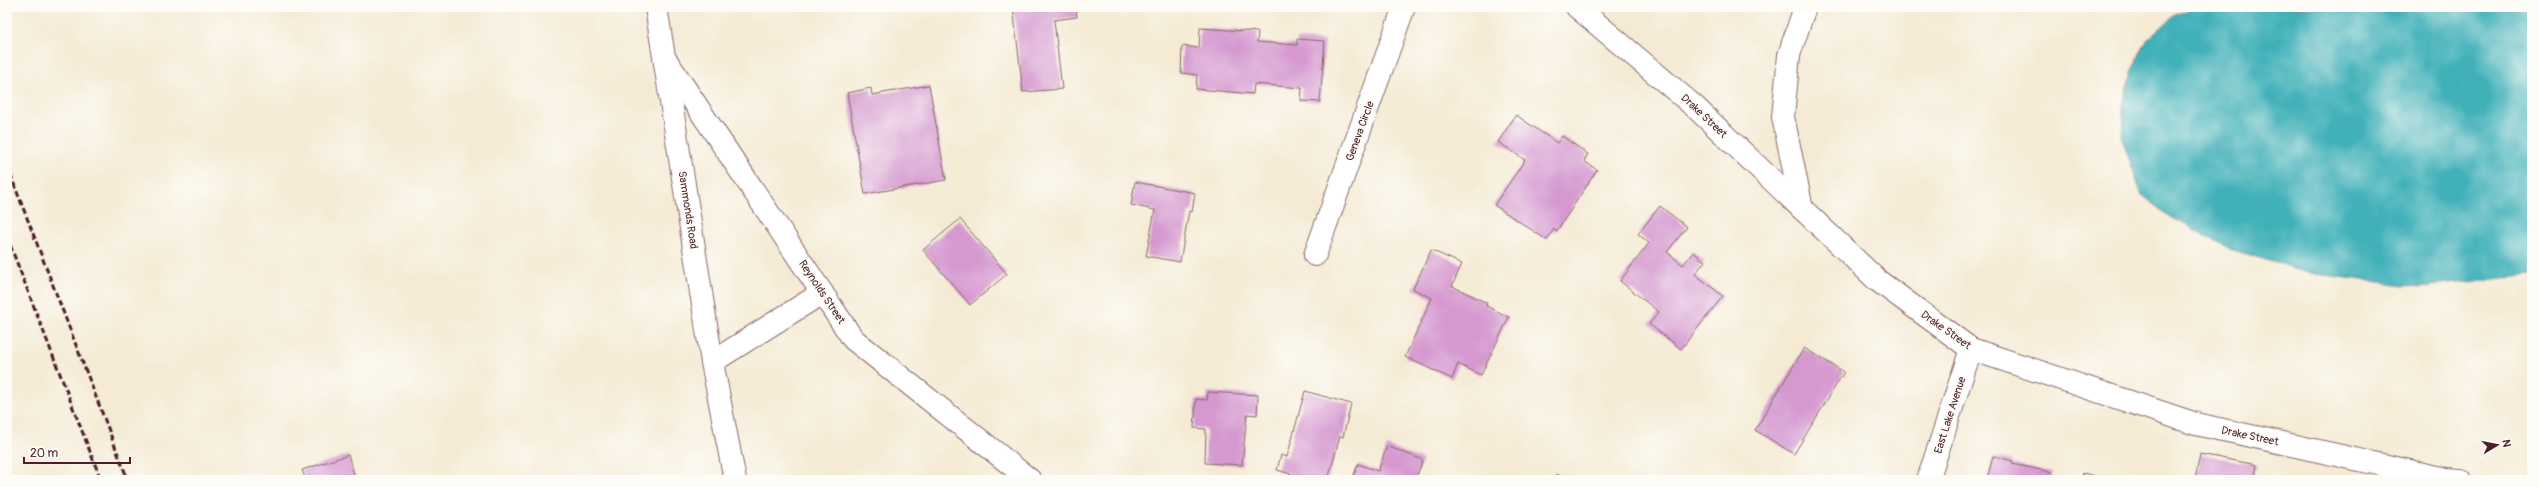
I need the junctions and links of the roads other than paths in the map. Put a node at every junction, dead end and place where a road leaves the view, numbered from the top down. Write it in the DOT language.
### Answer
graph roads {
  1 [pos="656,7"];
  2 [pos="1404,7"];
  3 [pos="1577,7"];
  4 [pos="1805,7"];
  5 [pos="664,58"];
  6 [pos="1802,209"];
  7 [pos="1315,255"];
  8 [pos="822,293"];
  9 [pos="1971,349"];
  10 [pos="712,362"];
  11 [pos="735,480"];
  12 [pos="1030,480"];
  13 [pos="1928,480"];
  14 [pos="2460,480"];
  1 -- 5 [label="street, Sammonds Road"];
  2 -- 7 [label="street, Geneva Circle"];
  3 -- 6 [label="street, Drake Street"];
  4 -- 6 [label="street"];
  5 -- 8 [label="street, Reynolds Street"];
  5 -- 10 [label="street, Sammonds Road"];
  6 -- 9 [label="street, Drake Street"];
  8 -- 10 [label="street"];
  8 -- 12 [label="street, Reynolds Street"];
  9 -- 13 [label="street, East Lake Avenue"];
  9 -- 14 [label="street, Drake Street"];
  10 -- 11 [label="street, Sammonds Road"];
}
